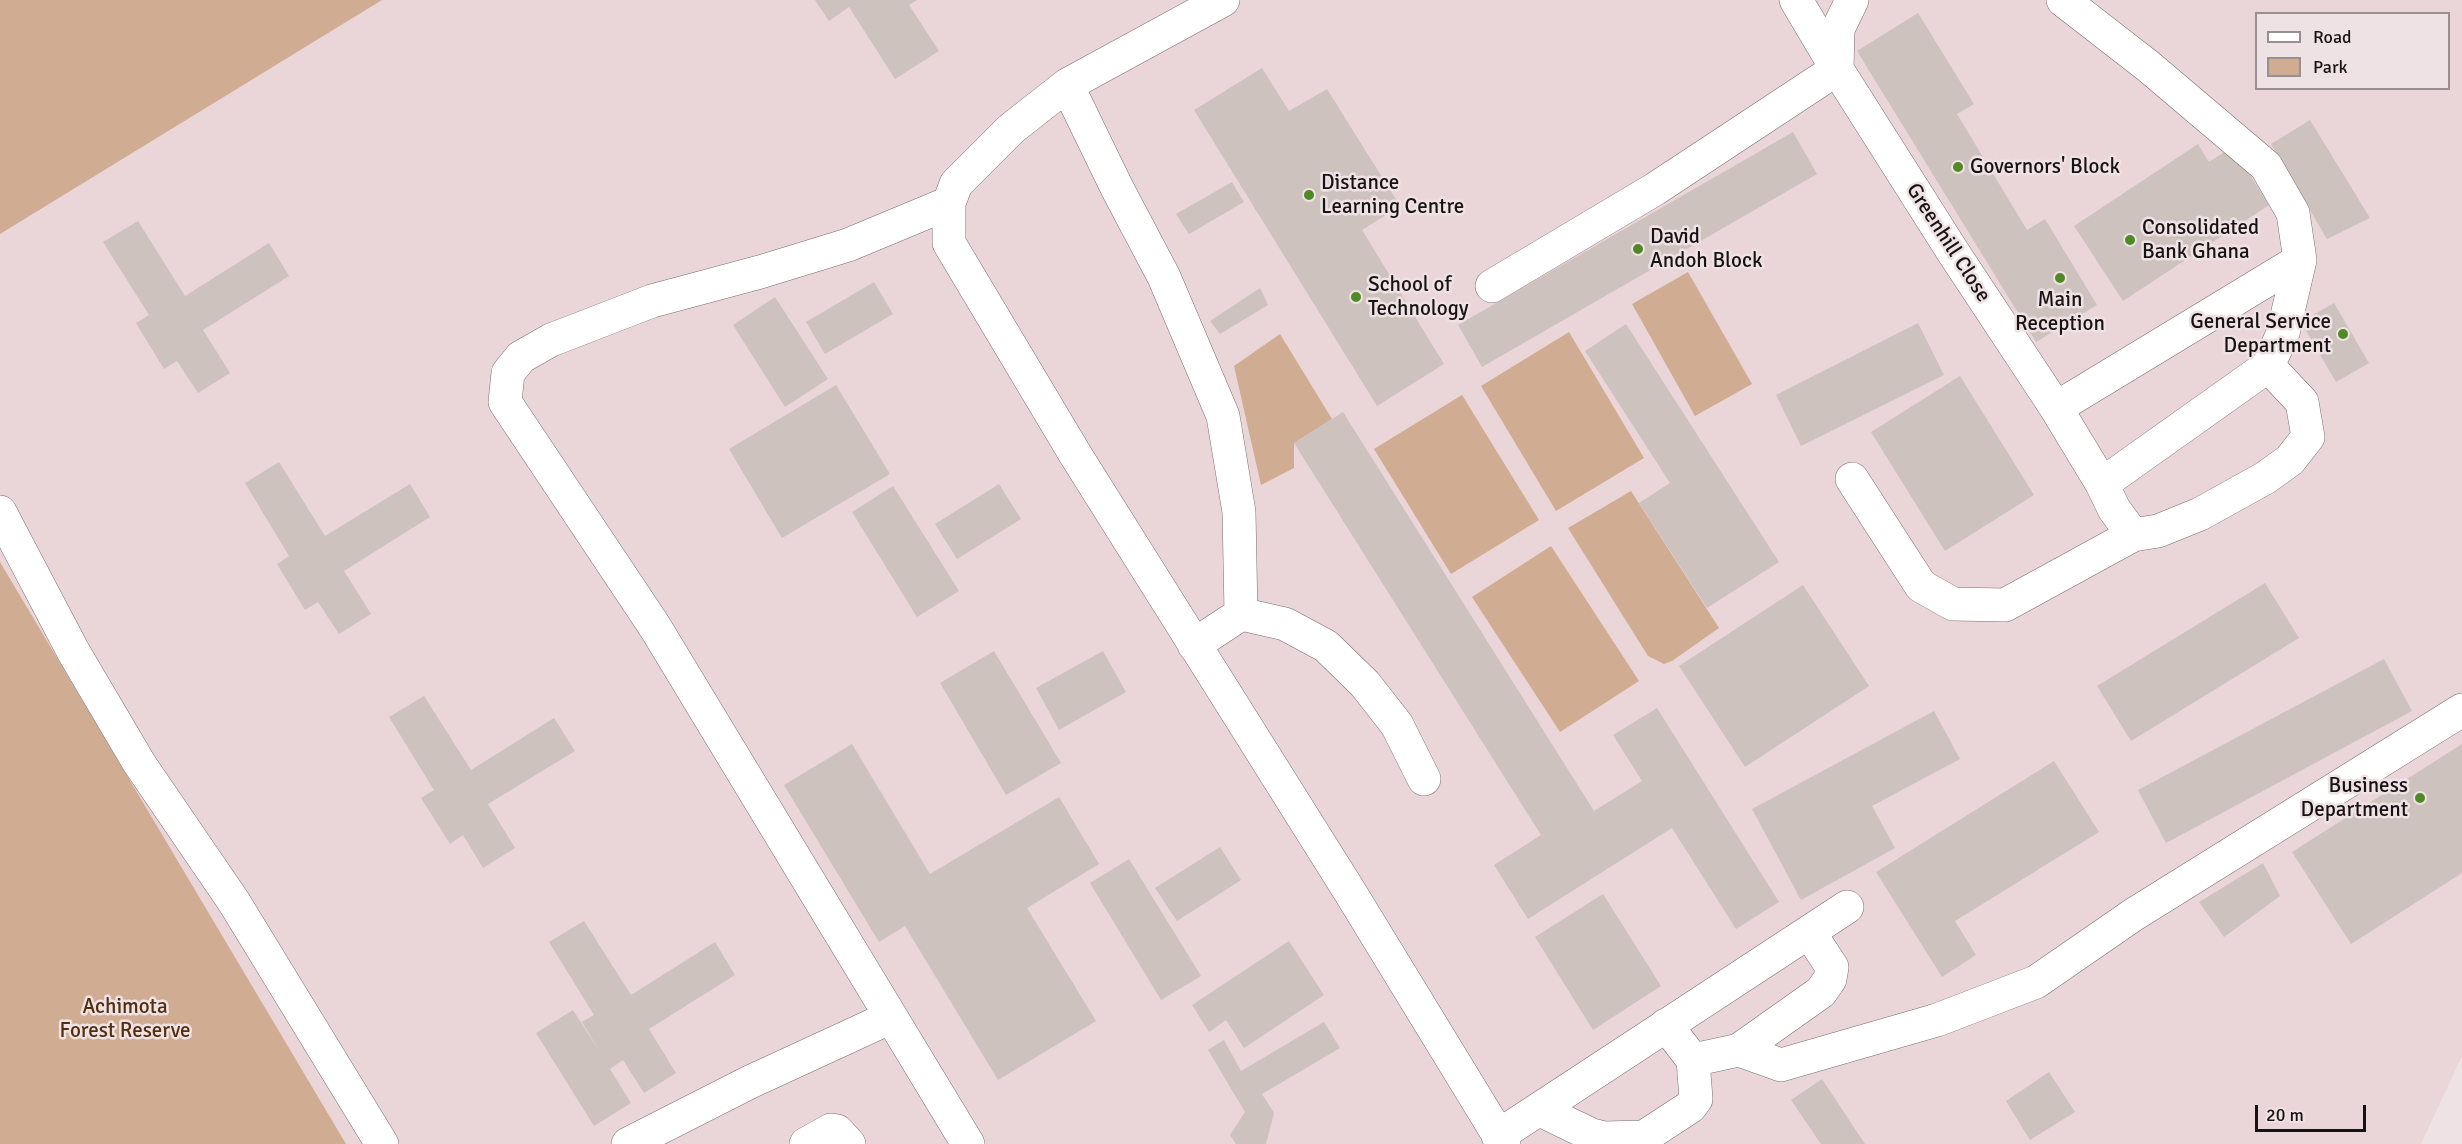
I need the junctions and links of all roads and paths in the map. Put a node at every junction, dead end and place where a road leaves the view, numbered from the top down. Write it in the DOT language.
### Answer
graph roads {
  1 [pos="1223,0"];
  2 [pos="1796,0"];
  3 [pos="1852,0"];
  4 [pos="2063,0"];
  5 [pos="1183,8"];
  6 [pos="1837,69"];
  7 [pos="1067,85"];
  8 [pos="949,203"];
  9 [pos="2300,260"];
  10 [pos="1492,286"];
  11 [pos="2268,366"];
  12 [pos="2056,408"];
  13 [pos="1852,479"];
  14 [pos="2102,484"];
  15 [pos="0,512"];
  16 [pos="2133,535"];
  17 [pos="1241,614"];
  18 [pos="1194,645"];
  19 [pos="2462,710"];
  20 [pos="1424,779"];
  21 [pos="1847,907"];
  22 [pos="1809,932"];
  23 [pos="891,1017"];
  24 [pos="1666,1025"];
  25 [pos="1739,1050"];
  26 [pos="1692,1059"];
  27 [pos="1540,1110"];
  28 [pos="384,1139"];
  29 [pos="1501,1140"];
  30 [pos="628,1144"];
  31 [pos="807,1144"];
  32 [pos="849,1144"];
  33 [pos="968,1144"];
  1 -- 5 [label="lane"];
  2 -- 6 [label="lane, Greenhill Close"];
  3 -- 6 [label="lane"];
  4 -- 9 [label="lane"];
  5 -- 7 [label="lane"];
  6 -- 10 [label="lane"];
  6 -- 12 [label="lane, Greenhill Close"];
  7 -- 8 [label="lane"];
  7 -- 17 [label="lane"];
  8 -- 18 [label="lane"];
  8 -- 23 [label="lane"];
  9 -- 11 [label="lane"];
  9 -- 12 [label="lane"];
  11 -- 14 [label="lane"];
  11 -- 16 [label="lane"];
  12 -- 14 [label="lane, Greenhill Close"];
  13 -- 16 [label="lane"];
  14 -- 16 [label="lane, Greenhill Close"];
  15 -- 28 [label="lane"];
  17 -- 18 [label="lane"];
  17 -- 20 [label="lane"];
  18 -- 29 [label="lane"];
  19 -- 25 [label="lane"];
  21 -- 22 [label="lane"];
  22 -- 24 [label="lane"];
  22 -- 25 [label="lane"];
  23 -- 30 [label="lane"];
  23 -- 33 [label="lane"];
  24 -- 26 [label="lane"];
  24 -- 27 [label="lane"];
  25 -- 26 [label="lane"];
  26 -- 27 [label="lane"];
  27 -- 29 [label="lane"];
  31 -- 32 [label="lane"];
}
